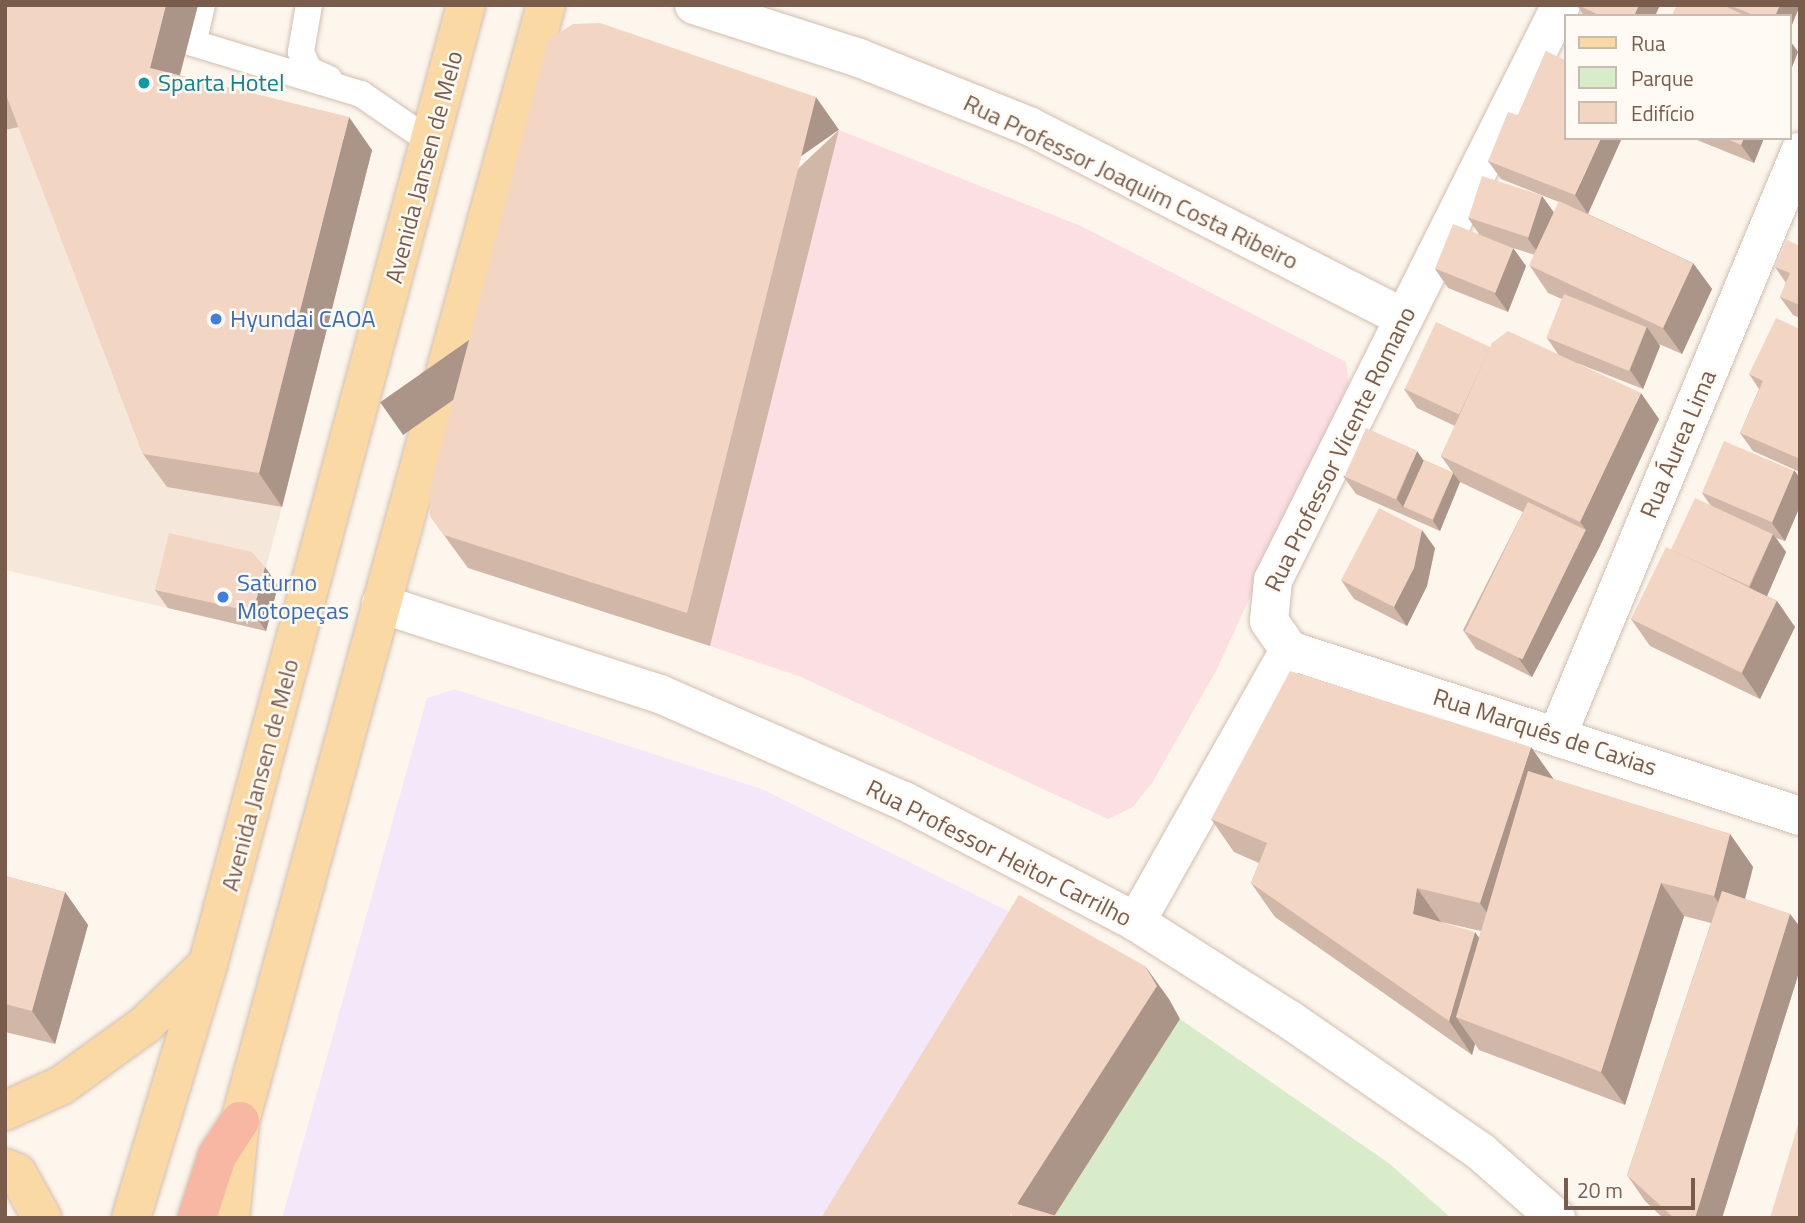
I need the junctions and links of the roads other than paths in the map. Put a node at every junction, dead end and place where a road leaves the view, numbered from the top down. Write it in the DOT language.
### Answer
graph roads {
  1 [pos="202,5"];
  2 [pos="309,5"];
  3 [pos="466,5"];
  4 [pos="546,5"];
  5 [pos="694,5"];
  6 [pos="1561,5"];
  7 [pos="361,94"];
  8 [pos="431,142"];
  9 [pos="1800,152"];
  10 [pos="1403,317"];
  11 [pos="381,604"];
  12 [pos="1289,650"];
  13 [pos="1557,736"];
  14 [pos="1800,816"];
  15 [pos="1136,922"];
  16 [pos="208,964"];
  17 [pos="5,1111"];
  18 [pos="240,1121"];
  19 [pos="5,1168"];
  20 [pos="42,1218"];
  21 [pos="131,1218"];
  22 [pos="197,1218"];
  23 [pos="230,1218"];
  24 [pos="1556,1218"];
  1 -- 7 [label="lane"];
  2 -- 7 [label="lane"];
  3 -- 8 [label="main road, Avenida Jansen de Melo"];
  4 -- 11 [label="main road"];
  5 -- 10 [label="street, Rua Professor Joaquim Costa Ribeiro"];
  6 -- 10 [label="street, Rua Professor Vicente Romano"];
  7 -- 8 [label="lane"];
  8 -- 16 [label="main road, Avenida Jansen de Melo"];
  9 -- 13 [label="street, Rua Áurea Lima"];
  10 -- 12 [label="street, Rua Professor Vicente Romano"];
  11 -- 15 [label="street, Rua Professor Heitor Carrilho"];
  11 -- 18 [label="main road"];
  12 -- 13 [label="street, Rua Marquês de Caxias"];
  12 -- 15 [label="street"];
  13 -- 14 [label="street, Rua Marquês de Caxias"];
  15 -- 24 [label="street, Rua Professor Heitor Carrilho"];
  16 -- 17 [label="main road"];
  16 -- 21 [label="main road, Avenida Jansen de Melo"];
  18 -- 22 [label="highway"];
  18 -- 23 [label="main road"];
  19 -- 20 [label="main road"];
}
